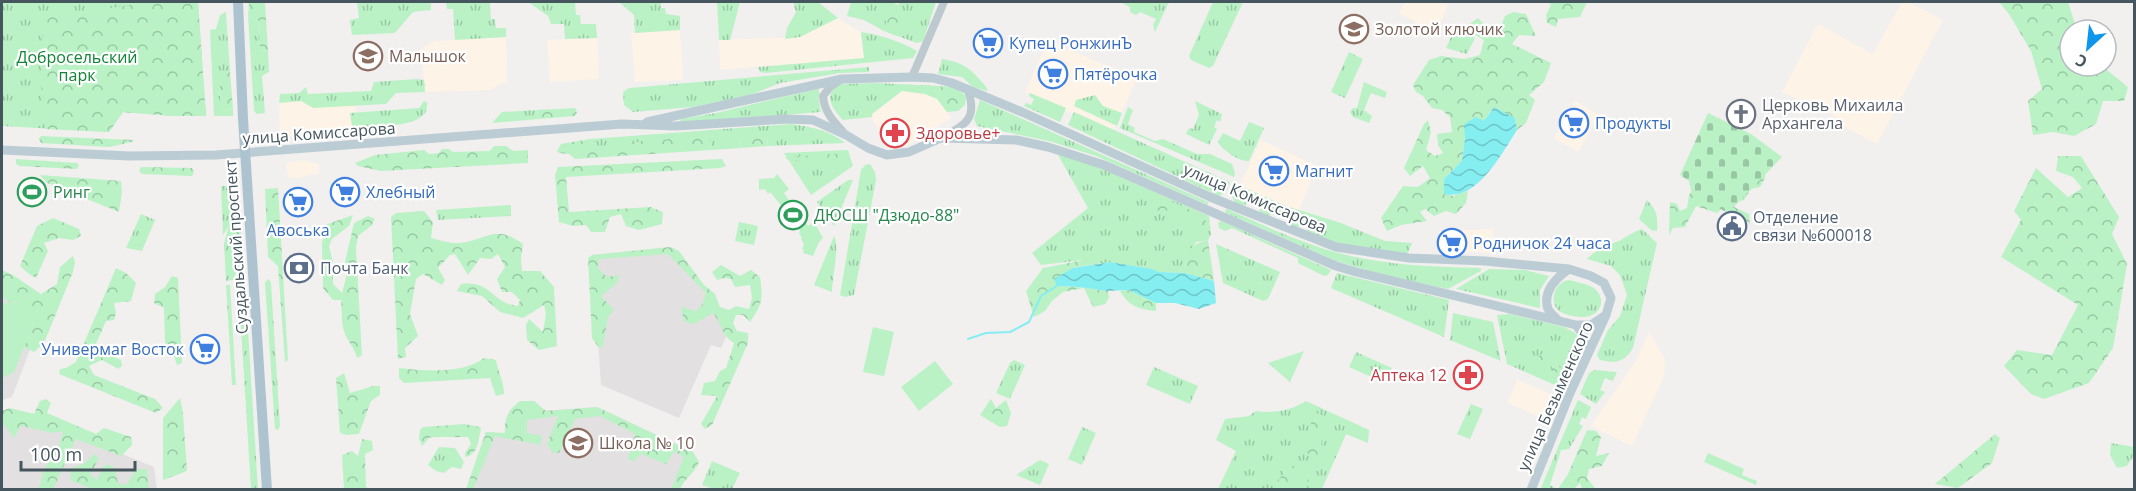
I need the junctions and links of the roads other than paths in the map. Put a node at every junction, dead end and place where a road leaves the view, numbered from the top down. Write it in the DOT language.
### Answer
graph roads {
  1 [pos="238,2"];
  2 [pos="944,2"];
  3 [pos="912,77"];
  4 [pos="842,79"];
  5 [pos="968,90"];
  6 [pos="639,123"];
  7 [pos="846,135"];
  8 [pos="941,138"];
  9 [pos="2,150"];
  10 [pos="245,154"];
  11 [pos="1569,269"];
  12 [pos="1606,315"];
  13 [pos="1557,320"];
  14 [pos="1576,325"];
  15 [pos="1588,352"];
  16 [pos="267,489"];
  17 [pos="1530,489"];
  1 -- 10 [label="main road, Суздальский проспект"];
  2 -- 3 [label="street"];
  3 -- 4 [label="main road, улица Комиссарова"];
  3 -- 5 [label="main road, улица Комиссарова"];
  4 -- 6 [label="main road, улица Комиссарова"];
  4 -- 7 [label="street, улица Комиссарова"];
  5 -- 8 [label="street"];
  5 -- 11 [label="main road, улица Комиссарова"];
  6 -- 7 [label="main road, улица Комиссарова"];
  6 -- 10 [label="main road, улица Комиссарова"];
  7 -- 8 [label="main road, улица Комиссарова"];
  8 -- 13 [label="main road, улица Комиссарова"];
  9 -- 10 [label="main road, улица Комиссарова"];
  10 -- 16 [label="main road, Суздальский проспект"];
  11 -- 12 [label="main road, улица Комиссарова"];
  11 -- 13 [label="main road"];
  12 -- 14 [label="main road"];
  12 -- 15 [label="main road, улица Безыменского"];
  13 -- 14 [label="main road"];
  14 -- 15 [label="main road"];
  15 -- 17 [label="main road, улица Безыменского"];
}
